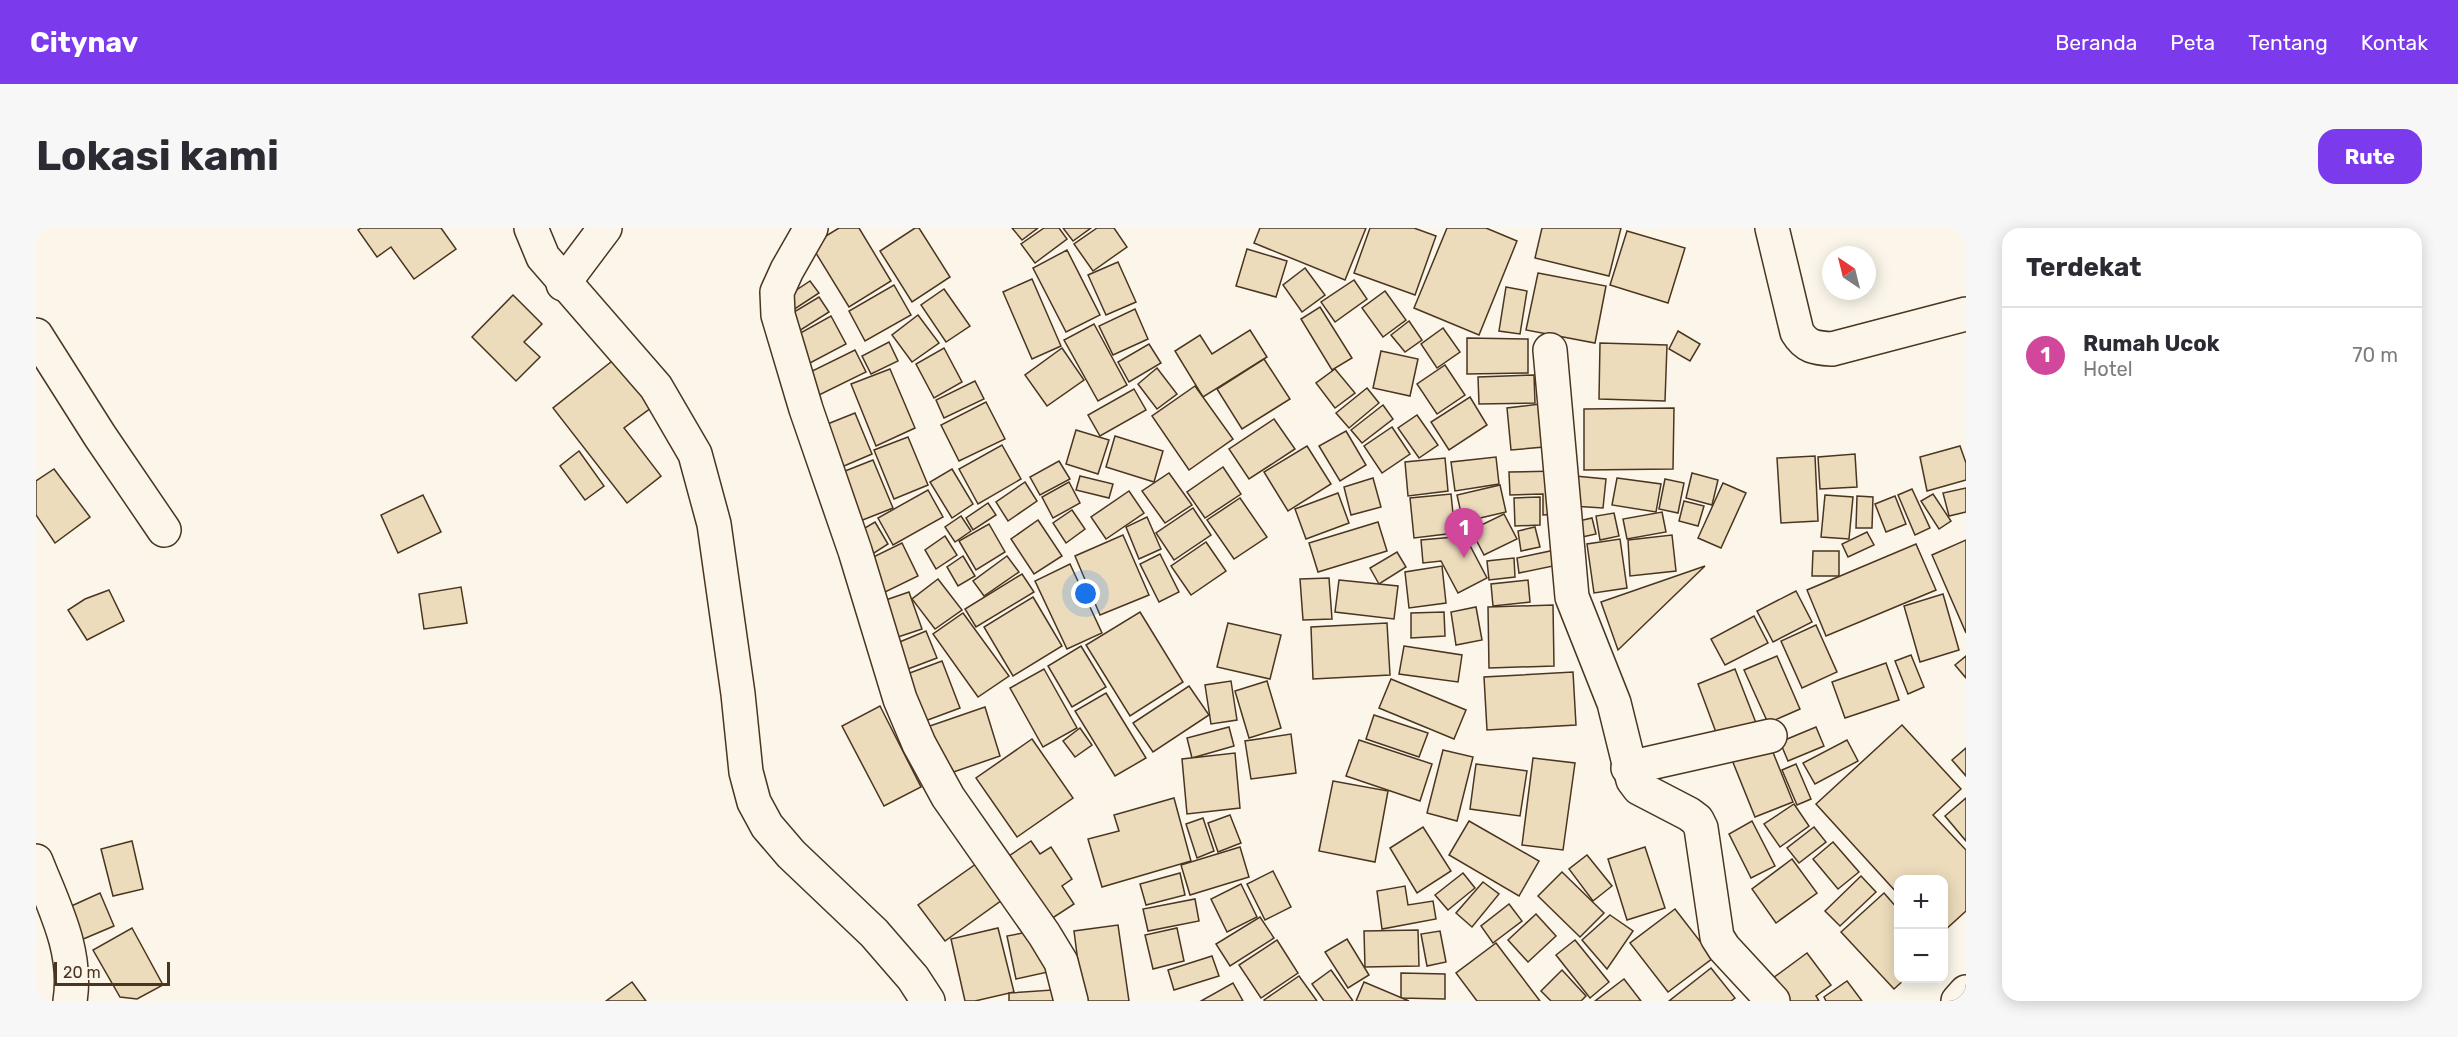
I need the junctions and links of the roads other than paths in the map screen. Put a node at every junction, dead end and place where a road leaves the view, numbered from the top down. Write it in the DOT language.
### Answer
graph roads {
  1 [pos="531,228"];
  2 [pos="605,228"];
  3 [pos="811,228"];
  4 [pos="1772,228"];
  5 [pos="563,284"];
  6 [pos="1966,314"];
  7 [pos="36,335"];
  8 [pos="1551,350"];
  9 [pos="164,530"];
  10 [pos="1770,736"];
  11 [pos="1628,768"];
  12 [pos="36,861"];
  13 [pos="1966,992"];
  14 [pos="70,1001"];
  15 [pos="928,1001"];
  16 [pos="1071,1001"];
  17 [pos="1773,1001"];
  18 [pos="1958,1001"];
  1 -- 5 [label="main road"];
  2 -- 5 [label="main road"];
  3 -- 16 [label="main road"];
  4 -- 6 [label="main road"];
  5 -- 15 [label="main road"];
  7 -- 9 [label="main road"];
  8 -- 11 [label="main road"];
  10 -- 11 [label="main road"];
  11 -- 17 [label="main road"];
  12 -- 14 [label="main road"];
  13 -- 18 [label="main road"];
}
